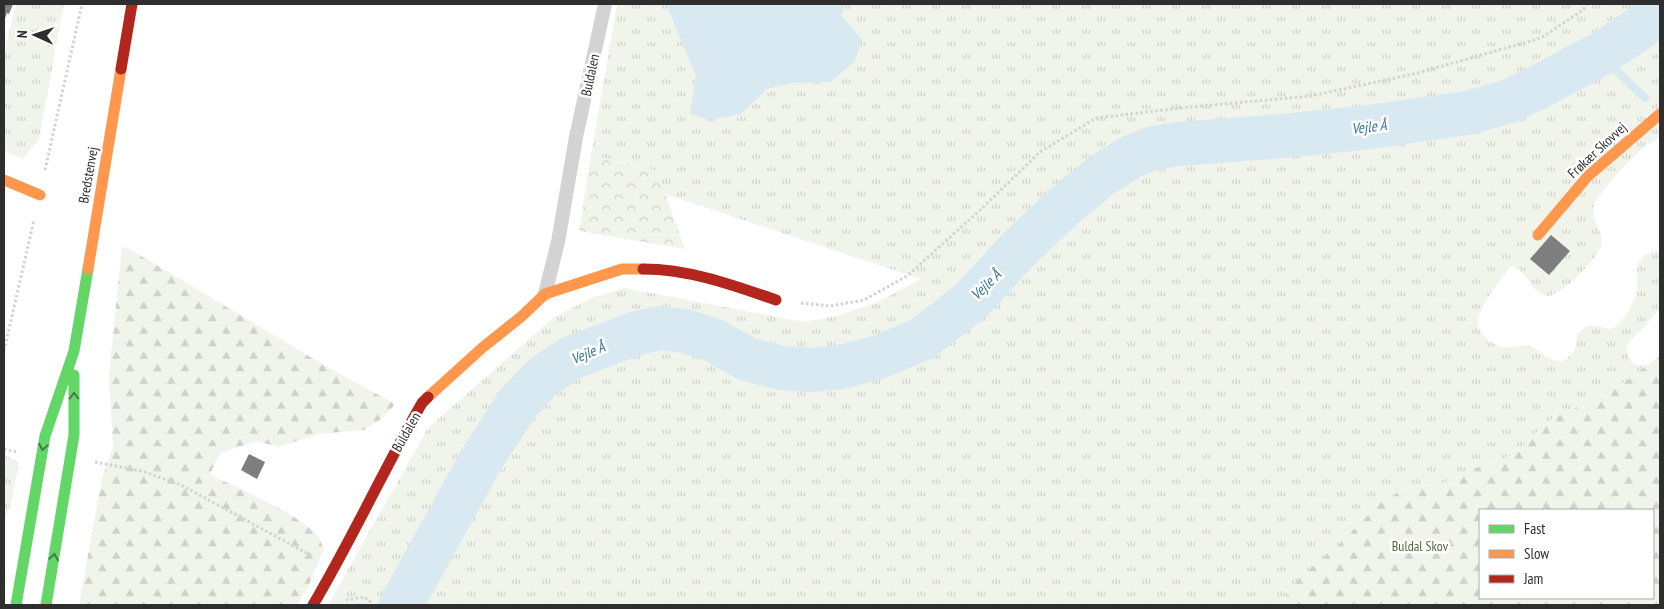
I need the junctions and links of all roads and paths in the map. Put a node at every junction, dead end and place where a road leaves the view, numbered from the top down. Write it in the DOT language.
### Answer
graph roads {
  1 [pos="132,4"];
  2 [pos="605,4"];
  3 [pos="1587,4"];
  4 [pos="1660,114"];
  5 [pos="4,180"];
  6 [pos="40,195"];
  7 [pos="1538,235"];
  8 [pos="545,294"];
  9 [pos="776,300"];
  10 [pos="74,351"];
  11 [pos="4,449"];
  12 [pos="17,452"];
  13 [pos="93,462"];
  14 [pos="335,568"];
  15 [pos="16,605"];
  16 [pos="46,605"];
  17 [pos="313,605"];
  1 -- 10 [label="main road, Bredstenvej"];
  2 -- 8 [label="lane, Buldalen"];
  3 -- 9 [label="path"];
  4 -- 7 [label="main road, Frøkær Skovvej"];
  5 -- 6 [label="main road"];
  8 -- 9 [label="main road, Buldalen"];
  8 -- 14 [label="main road, Buldalen"];
  10 -- 15 [label="main road, Bredstenvej, one-way"];
  16 -- 10 [label="main road, Bredstenvej, one-way"];
  11 -- 12 [label="path"];
  13 -- 14 [label="path"];
  14 -- 17 [label="main road, Buldalen"];
}
